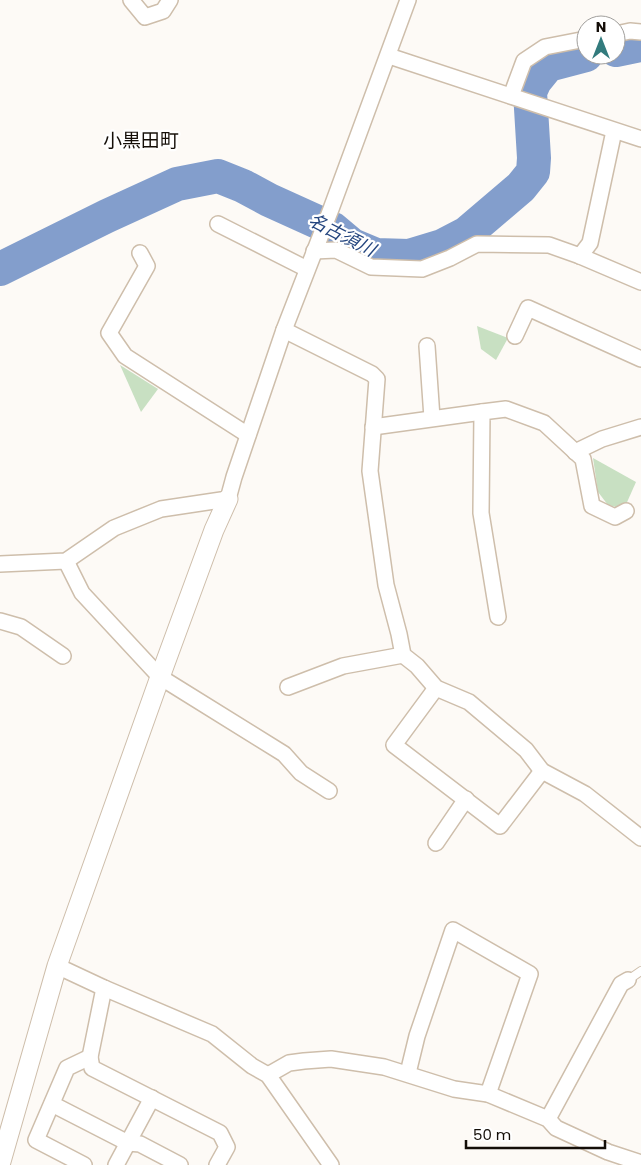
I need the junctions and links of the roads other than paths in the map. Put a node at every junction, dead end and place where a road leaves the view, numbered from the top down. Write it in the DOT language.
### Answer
graph roads {
  1 [pos="131,0"];
  2 [pos="170,0"];
  3 [pos="408,0"];
  4 [pos="626,32"];
  5 [pos="641,32"];
  6 [pos="576,41"];
  7 [pos="389,56"];
  8 [pos="512,97"];
  9 [pos="614,131"];
  10 [pos="641,139"];
  11 [pos="218,224"];
  12 [pos="316,245"];
  13 [pos="140,253"];
  14 [pos="580,256"];
  15 [pos="307,269"];
  16 [pos="641,282"];
  17 [pos="284,330"];
  18 [pos="515,336"];
  19 [pos="427,346"];
  20 [pos="641,359"];
  21 [pos="482,412"];
  22 [pos="432,418"];
  23 [pos="373,427"];
  24 [pos="641,427"];
  25 [pos="248,436"];
  26 [pos="576,452"];
  27 [pos="228,499"];
  28 [pos="626,511"];
  29 [pos="66,561"];
  30 [pos="0,564"];
  31 [pos="498,617"];
  32 [pos="0,621"];
  33 [pos="402,655"];
  34 [pos="63,656"];
  35 [pos="160,677"];
  36 [pos="288,687"];
  37 [pos="436,688"];
  38 [pos="542,771"];
  39 [pos="329,791"];
  40 [pos="466,799"];
  41 [pos="641,838"];
  42 [pos="436,844"];
  43 [pos="57,966"];
  44 [pos="641,971"];
  45 [pos="628,980"];
  46 [pos="104,988"];
  47 [pos="90,1058"];
  48 [pos="408,1073"];
  49 [pos="268,1075"];
  50 [pos="488,1094"];
  51 [pos="152,1098"];
  52 [pos="52,1104"];
  53 [pos="548,1119"];
  54 [pos="128,1143"];
  55 [pos="640,1164"];
  56 [pos="0,1165"];
  57 [pos="84,1165"];
  58 [pos="116,1165"];
  59 [pos="180,1165"];
  60 [pos="217,1165"];
  61 [pos="331,1165"];
  1 -- 2 [label="street"];
  3 -- 7 [label="street"];
  4 -- 5 [label="street"];
  6 -- 8 [label="street"];
  7 -- 8 [label="street"];
  7 -- 12 [label="street"];
  8 -- 9 [label="street"];
  9 -- 10 [label="street"];
  9 -- 14 [label="street"];
  11 -- 15 [label="street"];
  12 -- 14 [label="street"];
  12 -- 15 [label="street"];
  13 -- 25 [label="street"];
  14 -- 16 [label="street"];
  15 -- 17 [label="street"];
  17 -- 23 [label="street"];
  17 -- 25 [label="street"];
  18 -- 20 [label="street"];
  19 -- 22 [label="street"];
  21 -- 22 [label="street"];
  21 -- 26 [label="street"];
  21 -- 31 [label="street"];
  22 -- 23 [label="street"];
  23 -- 33 [label="street"];
  24 -- 26 [label="street"];
  25 -- 27 [label="street"];
  26 -- 28 [label="street"];
  27 -- 29 [label="street"];
  27 -- 35 [label="street"];
  29 -- 30 [label="street"];
  29 -- 35 [label="street"];
  32 -- 34 [label="street"];
  33 -- 36 [label="street"];
  33 -- 37 [label="street"];
  35 -- 39 [label="street"];
  35 -- 43 [label="street"];
  37 -- 38 [label="street"];
  37 -- 40 [label="street"];
  38 -- 40 [label="street"];
  38 -- 41 [label="street"];
  40 -- 42 [label="street"];
  43 -- 46 [label="street"];
  43 -- 56 [label="street"];
  44 -- 45 [label="lane"];
  45 -- 53 [label="street"];
  46 -- 47 [label="street"];
  46 -- 49 [label="street"];
  47 -- 51 [label="street"];
  47 -- 52 [label="street"];
  48 -- 49 [label="street"];
  48 -- 50 [label="street"];
  48 -- 50 [label="street"];
  49 -- 61 [label="street"];
  50 -- 53 [label="street"];
  51 -- 54 [label="street"];
  51 -- 60 [label="street"];
  52 -- 54 [label="street"];
  52 -- 57 [label="street"];
  53 -- 55 [label="street"];
  54 -- 58 [label="street"];
  54 -- 59 [label="street"];
}
